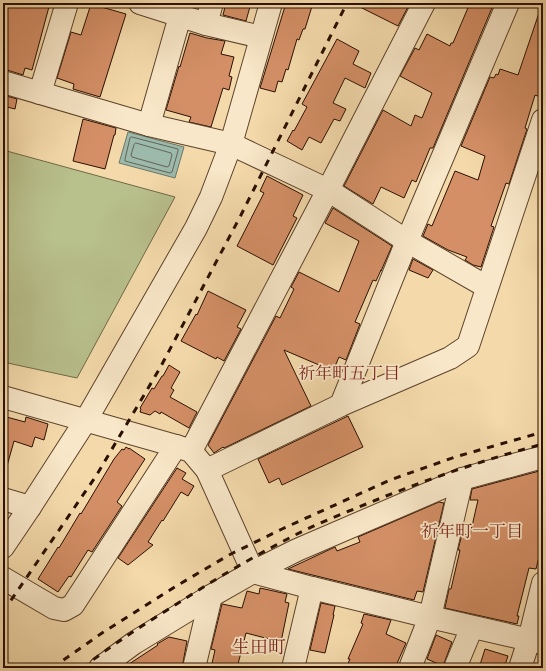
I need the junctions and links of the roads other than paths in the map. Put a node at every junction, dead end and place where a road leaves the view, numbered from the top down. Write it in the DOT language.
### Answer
graph roads {
  1 [pos="67,3"];
  2 [pos="140,3"];
  3 [pos="212,3"];
  4 [pos="271,3"];
  5 [pos="424,3"];
  6 [pos="508,3"];
  7 [pos="180,16"];
  8 [pos="206,24"];
  9 [pos="261,37"];
  10 [pos="3,82"];
  11 [pos="40,93"];
  12 [pos="543,120"];
  13 [pos="149,125"];
  14 [pos="231,144"];
  15 [pos="328,190"];
  16 [pos="407,241"];
  17 [pos="488,287"];
  18 [pos="3,397"];
  19 [pos="341,405"];
  20 [pos="86,420"];
  21 [pos="184,448"];
  22 [pos="543,457"];
  23 [pos="207,470"];
  24 [pos="462,479"];
  25 [pos="3,499"];
  26 [pos="30,507"];
  27 [pos="3,547"];
  28 [pos="253,572"];
  29 [pos="3,578"];
  30 [pos="543,584"];
  31 [pos="312,588"];
  32 [pos="211,596"];
  33 [pos="430,617"];
  34 [pos="472,626"];
  35 [pos="536,642"];
  36 [pos="100,668"];
  37 [pos="194,668"];
  38 [pos="293,668"];
  39 [pos="410,668"];
  40 [pos="455,668"];
  41 [pos="520,668"];
  1 -- 11 [label="street"];
  2 -- 7 [label="street"];
  3 -- 8 [label="street"];
  4 -- 9 [label="street"];
  5 -- 15 [label="street"];
  6 -- 16 [label="street"];
  7 -- 8 [label="street"];
  7 -- 13 [label="street"];
  8 -- 9 [label="street"];
  9 -- 14 [label="street"];
  10 -- 11 [label="street"];
  11 -- 13 [label="street"];
  12 -- 17 [label="street"];
  13 -- 14 [label="street"];
  14 -- 15 [label="street"];
  14 -- 20 [label="street"];
  15 -- 16 [label="street"];
  15 -- 21 [label="street"];
  16 -- 17 [label="street"];
  16 -- 19 [label="street"];
  17 -- 19 [label="street"];
  18 -- 20 [label="street"];
  19 -- 23 [label="street"];
  20 -- 21 [label="street"];
  20 -- 26 [label="street"];
  21 -- 23 [label="street"];
  21 -- 29 [label="street"];
  22 -- 24 [label="street"];
  23 -- 28 [label="street"];
  24 -- 28 [label="street"];
  24 -- 33 [label="street"];
  25 -- 26 [label="street"];
  26 -- 27 [label="street"];
  28 -- 31 [label="street"];
  28 -- 32 [label="street"];
  30 -- 35 [label="street"];
  31 -- 33 [label="street"];
  31 -- 38 [label="street"];
  32 -- 36 [label="street"];
  32 -- 37 [label="street"];
  33 -- 34 [label="street"];
  33 -- 39 [label="street"];
  34 -- 35 [label="street"];
  34 -- 40 [label="street"];
  35 -- 41 [label="street"];
}
